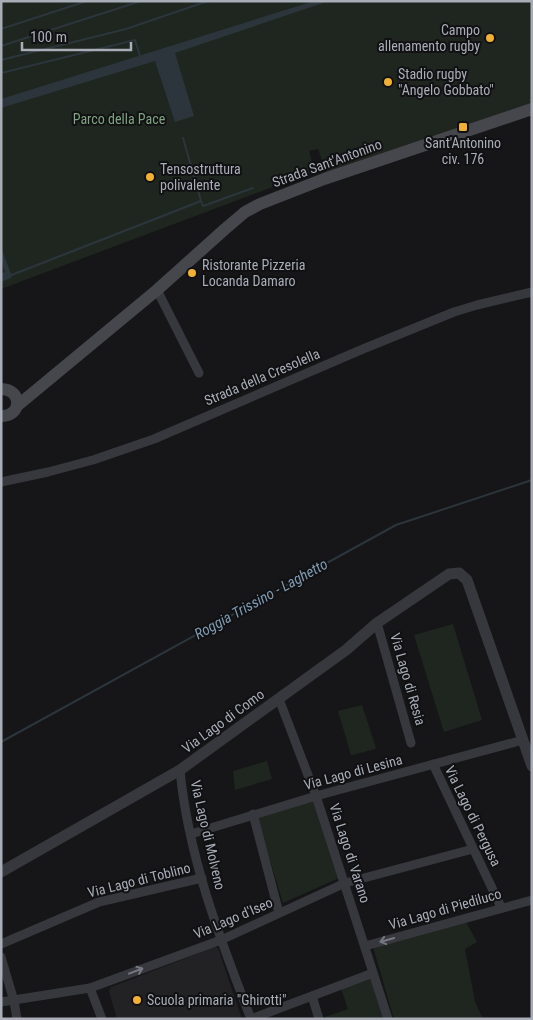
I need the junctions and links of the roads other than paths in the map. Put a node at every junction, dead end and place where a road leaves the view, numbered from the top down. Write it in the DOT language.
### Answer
graph roads {
  1 [pos="532,109"];
  2 [pos="157,290"];
  3 [pos="532,292"];
  4 [pos="199,373"];
  5 [pos="40,388"];
  6 [pos="6,390"];
  7 [pos="17,406"];
  8 [pos="2,417"];
  9 [pos="1,482"];
  10 [pos="377,623"];
  11 [pos="278,699"];
  12 [pos="523,740"];
  13 [pos="412,743"];
  14 [pos="433,764"];
  15 [pos="532,766"];
  16 [pos="180,770"];
  17 [pos="316,796"];
  18 [pos="253,814"];
  19 [pos="191,834"];
  20 [pos="473,849"];
  21 [pos="1,872"];
  22 [pos="202,878"];
  23 [pos="345,883"];
  24 [pos="532,900"];
  25 [pos="501,907"];
  26 [pos="279,912"];
  27 [pos="221,940"];
  28 [pos="1,944"];
  29 [pos="365,946"];
  30 [pos="1,957"];
  31 [pos="373,973"];
  32 [pos="90,988"];
  33 [pos="312,996"];
  34 [pos="14,1001"];
  35 [pos="1,1002"];
  36 [pos="17,1019"];
  37 [pos="102,1019"];
  38 [pos="251,1019"];
  39 [pos="319,1019"];
  40 [pos="388,1019"];
  1 -- 2 [label="main road, Strada Sant'Antonino"];
  2 -- 4 [label="street"];
  2 -- 5 [label="main road, Strada Sant'Antonino"];
  3 -- 9 [label="street, Strada della Cresolella"];
  5 -- 6 [label="main road"];
  5 -- 7 [label="main road, Strada Sant'Antonino"];
  6 -- 7 [label="main road"];
  7 -- 8 [label="main road, Strada Sant'Antonino"];
  10 -- 11 [label="street, Via Lago di Como"];
  10 -- 12 [label="street, Via Lago di Como"];
  10 -- 13 [label="street, Via Lago di Resia"];
  11 -- 16 [label="street, Via Lago di Como"];
  11 -- 17 [label="street, Via Lago di Varano"];
  12 -- 14 [label="street, Via Lago di Lesina"];
  12 -- 15 [label="street"];
  14 -- 17 [label="street, Via Lago di Lesina"];
  14 -- 20 [label="street, Via Lago di Pergusa"];
  16 -- 19 [label="street, Via Lago di Molveno"];
  16 -- 21 [label="street, Via Lago di Como"];
  17 -- 18 [label="street, Via Lago di Lesina"];
  17 -- 23 [label="street, Via Lago di Varano"];
  18 -- 19 [label="street, Via Lago di Lesina"];
  18 -- 26 [label="street"];
  19 -- 22 [label="street, Via Lago di Molveno"];
  20 -- 23 [label="street, Via Lago d'Iseo"];
  20 -- 25 [label="street, Via Lago di Pergusa"];
  22 -- 27 [label="street, Via Lago di Molveno"];
  22 -- 28 [label="street, Via Lago di Toblino"];
  23 -- 26 [label="street, Via Lago d'Iseo"];
  23 -- 29 [label="street, Via Lago di Varano"];
  24 -- 25 [label="street, Via Lago di Piediluco"];
  25 -- 29 [label="street, Via Lago di Piediluco, one-way"];
  26 -- 27 [label="street, Via Lago d'Iseo"];
  32 -- 27 [label="street, Via Lago d'Iseo, one-way"];
  27 -- 38 [label="street, Via Lago di Molveno"];
  29 -- 31 [label="street, Via Lago di Varano"];
  30 -- 34 [label="street"];
  31 -- 33 [label="street"];
  31 -- 40 [label="street, Via Lago di Varano"];
  32 -- 34 [label="street, Via Lago d'Iseo"];
  32 -- 37 [label="street"];
  33 -- 38 [label="street"];
  33 -- 39 [label="street"];
  34 -- 35 [label="street, Via Lago d'Iseo"];
  34 -- 36 [label="street"];
}
